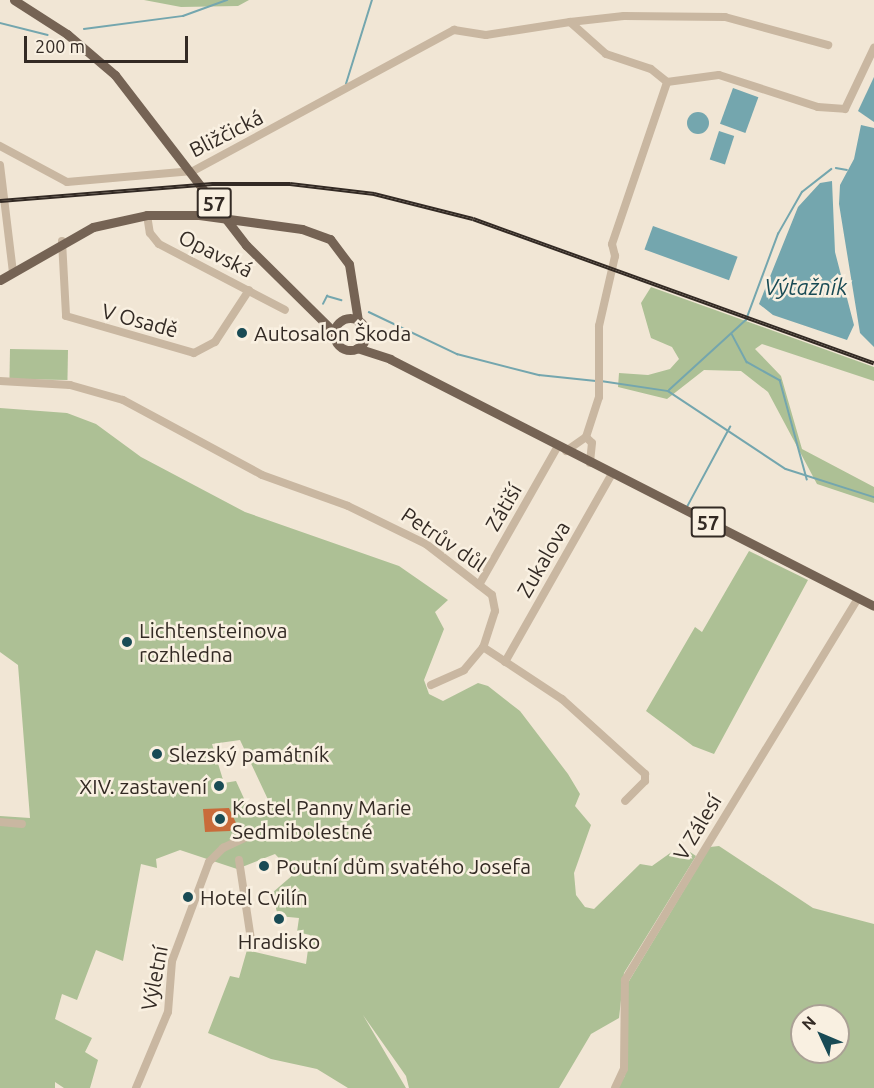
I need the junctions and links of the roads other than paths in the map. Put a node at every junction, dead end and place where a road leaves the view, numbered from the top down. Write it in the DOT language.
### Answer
graph roads {
  1 [pos="14,0"];
  2 [pos="570,22"];
  3 [pos="828,45"];
  4 [pos="874,48"];
  5 [pos="667,82"];
  6 [pos="0,146"];
  7 [pos="0,165"];
  8 [pos="147,215"];
  9 [pos="62,241"];
  10 [pos="13,272"];
  11 [pos="0,280"];
  12 [pos="249,290"];
  13 [pos="352,296"];
  14 [pos="285,310"];
  15 [pos="314,310"];
  16 [pos="343,320"];
  17 [pos="358,321"];
  18 [pos="335,333"];
  19 [pos="365,338"];
  20 [pos="357,348"];
  21 [pos="390,359"];
  22 [pos="0,381"];
  23 [pos="586,437"];
  24 [pos="562,448"];
  25 [pos="590,463"];
  26 [pos="612,474"];
  27 [pos="479,585"];
  28 [pos="858,598"];
  29 [pos="874,606"];
  30 [pos="483,647"];
  31 [pos="505,662"];
  32 [pos="431,685"];
  33 [pos="625,801"];
  34 [pos="0,822"];
  35 [pos="22,824"];
  36 [pos="255,833"];
  37 [pos="239,860"];
  38 [pos="251,939"];
  39 [pos="136,1088"];
  40 [pos="615,1088"];
  1 -- 15 [label="main road, 57"];
  2 -- 3 [label="street"];
  2 -- 5 [label="street"];
  2 -- 6 [label="street, Bližčická"];
  4 -- 5 [label="street"];
  5 -- 23 [label="street"];
  7 -- 10 [label="street"];
  8 -- 9 [label="main road, Opavská"];
  8 -- 12 [label="street, Opavská"];
  8 -- 13 [label="main road, Opavská"];
  9 -- 10 [label="main road, Opavská"];
  9 -- 12 [label="street, V Osadě"];
  10 -- 11 [label="main road, Opavská"];
  12 -- 14 [label="street, Opavská"];
  13 -- 16 [label="main road"];
  13 -- 17 [label="main road, Opavská"];
  15 -- 16 [label="main road, 57"];
  15 -- 18 [label="main road, 57"];
  16 -- 17 [label="main road, 57"];
  16 -- 18 [label="main road"];
  17 -- 19 [label="main road, 57"];
  18 -- 20 [label="main road, 57"];
  19 -- 20 [label="main road"];
  19 -- 21 [label="main road, 57"];
  20 -- 21 [label="main road, 57"];
  21 -- 24 [label="main road, 57"];
  22 -- 27 [label="street, Petrův důl"];
  23 -- 24 [label="street"];
  23 -- 25 [label="street"];
  24 -- 25 [label="main road, 57"];
  24 -- 27 [label="street, Zátiší"];
  25 -- 26 [label="main road, 57"];
  26 -- 28 [label="main road, 57"];
  26 -- 31 [label="street, Zukalova"];
  27 -- 30 [label="street, Petrův důl"];
  28 -- 29 [label="main road, 57"];
  28 -- 40 [label="street, V Zálesí"];
  30 -- 31 [label="street"];
  30 -- 32 [label="street"];
  31 -- 33 [label="street"];
  34 -- 35 [label="street"];
  36 -- 39 [label="street, Výletní"];
  37 -- 38 [label="street"];
}
